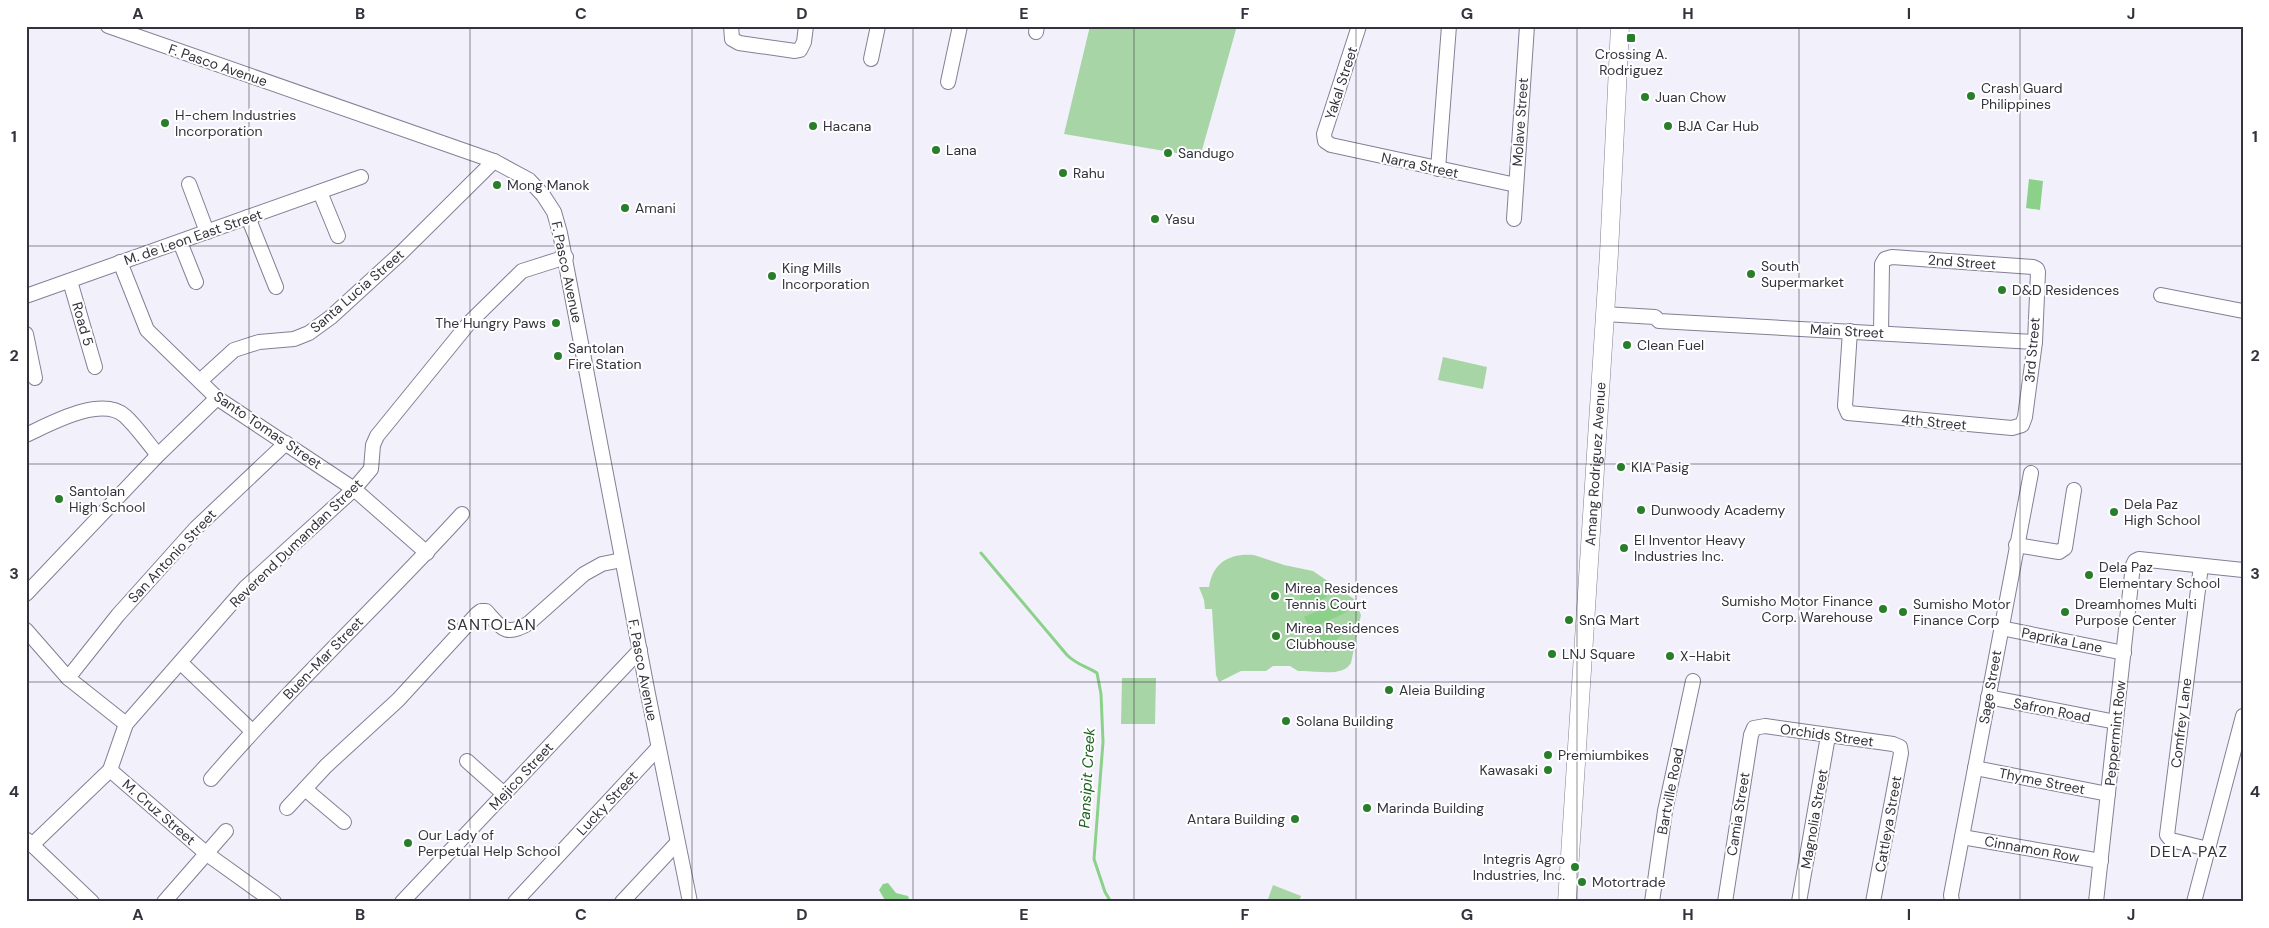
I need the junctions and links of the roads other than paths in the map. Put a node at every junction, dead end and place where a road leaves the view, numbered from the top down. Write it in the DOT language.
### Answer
graph roads {
  1 [pos="108,26"];
  2 [pos="806,26"];
  3 [pos="878,26"];
  4 [pos="960,26"];
  5 [pos="1359,26"];
  6 [pos="1449,26"];
  7 [pos="1527,26"];
  8 [pos="1620,26"];
  9 [pos="121,29"];
  10 [pos="732,33"];
  11 [pos="871,59"];
  12 [pos="948,82"];
  13 [pos="1325,141"];
  14 [pos="494,161"];
  15 [pos="1438,169"];
  16 [pos="360,177"];
  17 [pos="189,184"];
  18 [pos="1516,185"];
  19 [pos="320,192"];
  20 [pos="248,218"];
  21 [pos="1514,219"];
  22 [pos="207,232"];
  23 [pos="338,236"];
  24 [pos="180,242"];
  25 [pos="566,257"];
  26 [pos="120,262"];
  27 [pos="2032,267"];
  28 [pos="70,281"];
  29 [pos="196,282"];
  30 [pos="276,287"];
  31 [pos="2161,295"];
  32 [pos="26,296"];
  33 [pos="2243,311"];
  34 [pos="1603,318"];
  35 [pos="1850,331"];
  36 [pos="1880,333"];
  37 [pos="26,334"];
  38 [pos="2035,342"];
  39 [pos="95,367"];
  40 [pos="35,378"];
  41 [pos="200,381"];
  42 [pos="218,398"];
  43 [pos="2012,428"];
  44 [pos="26,435"];
  45 [pos="286,443"];
  46 [pos="158,455"];
  47 [pos="2031,473"];
  48 [pos="354,489"];
  49 [pos="2074,490"];
  50 [pos="462,514"];
  51 [pos="2016,545"];
  52 [pos="427,553"];
  53 [pos="622,560"];
  54 [pos="2201,566"];
  55 [pos="2243,570"];
  56 [pos="26,594"];
  57 [pos="2001,628"];
  58 [pos="26,630"];
  59 [pos="640,650"];
  60 [pos="2124,653"];
  61 [pos="181,663"];
  62 [pos="68,678"];
  63 [pos="1693,681"];
  64 [pos="1988,697"];
  65 [pos="2243,716"];
  66 [pos="2116,722"];
  67 [pos="126,724"];
  68 [pos="1754,728"];
  69 [pos="252,731"];
  70 [pos="1828,736"];
  71 [pos="1900,747"];
  72 [pos="658,748"];
  73 [pos="467,761"];
  74 [pos="1975,768"];
  75 [pos="110,770"];
  76 [pos="211,779"];
  77 [pos="305,789"];
  78 [pos="504,794"];
  79 [pos="2108,794"];
  80 [pos="287,808"];
  81 [pos="344,822"];
  82 [pos="226,831"];
  83 [pos="1962,836"];
  84 [pos="29,842"];
  85 [pos="677,843"];
  86 [pos="2208,849"];
  87 [pos="207,854"];
  88 [pos="2101,861"];
  89 [pos="92,902"];
  90 [pos="164,902"];
  91 [pos="274,902"];
  92 [pos="402,902"];
  93 [pos="515,902"];
  94 [pos="622,902"];
  95 [pos="690,902"];
  96 [pos="1567,902"];
  97 [pos="1652,902"];
  98 [pos="1725,902"];
  99 [pos="1799,902"];
  100 [pos="1873,902"];
  101 [pos="1952,902"];
  102 [pos="2096,902"];
  103 [pos="2194,902"];
  1 -- 9 [label="street, F. Pasco Avenue"];
  2 -- 10 [label="street"];
  3 -- 11 [label="street"];
  4 -- 12 [label="street"];
  5 -- 13 [label="street, Yakal Street"];
  6 -- 15 [label="street"];
  7 -- 18 [label="street, Molave Street"];
  8 -- 34 [label="main road, Amang Rodriguez Avenue"];
  9 -- 14 [label="street, F. Pasco Avenue"];
  13 -- 15 [label="street, Narra Street"];
  14 -- 25 [label="street, F. Pasco Avenue"];
  14 -- 41 [label="street, Santa Lucia Street"];
  15 -- 18 [label="street, Narra Street"];
  16 -- 19 [label="street, M. de Leon East Street"];
  17 -- 22 [label="street"];
  18 -- 21 [label="street, Molave Street"];
  19 -- 20 [label="street, M. de Leon East Street"];
  19 -- 23 [label="street"];
  20 -- 22 [label="street, M. de Leon East Street"];
  20 -- 30 [label="street"];
  22 -- 24 [label="street, M. de Leon East Street"];
  24 -- 26 [label="street, M. de Leon East Street"];
  24 -- 29 [label="street"];
  25 -- 48 [label="street, Reverend Dumandan Street"];
  25 -- 53 [label="street, F. Pasco Avenue"];
  26 -- 28 [label="street, M. de Leon East Street"];
  26 -- 41 [label="street, Santo Tomas Street"];
  27 -- 36 [label="street, 2nd Street"];
  27 -- 38 [label="street, 3rd Street"];
  28 -- 32 [label="street, M. de Leon East Street"];
  28 -- 39 [label="street, Road 5"];
  31 -- 33 [label="street"];
  34 -- 35 [label="street, Main Street"];
  34 -- 96 [label="main road, Amang Rodriguez Avenue"];
  35 -- 36 [label="street, Main Street"];
  35 -- 43 [label="street, 4th Street"];
  36 -- 38 [label="street, Main Street"];
  37 -- 40 [label="street"];
  38 -- 43 [label="street, 3rd Street"];
  41 -- 42 [label="street, Santo Tomas Street"];
  42 -- 45 [label="street, Santo Tomas Street"];
  42 -- 46 [label="street"];
  44 -- 46 [label="street"];
  45 -- 48 [label="street, Santo Tomas Street"];
  45 -- 62 [label="street, San Antonio Street"];
  46 -- 56 [label="street"];
  47 -- 51 [label="street, Sage Street"];
  48 -- 52 [label="street, Santo Tomas Street"];
  48 -- 61 [label="street, Reverend Dumandan Street"];
  49 -- 51 [label="street"];
  50 -- 52 [label="street, Buen-Mar Street"];
  51 -- 57 [label="street, Sage Street"];
  52 -- 69 [label="street, Buen-Mar Street"];
  53 -- 59 [label="street, F. Pasco Avenue"];
  53 -- 77 [label="street"];
  54 -- 55 [label="street"];
  54 -- 60 [label="street, Peppermint Row"];
  54 -- 86 [label="street, Comfrey Lane"];
  57 -- 60 [label="street, Paprika Lane"];
  57 -- 64 [label="street, Sage Street"];
  58 -- 62 [label="street"];
  59 -- 72 [label="street, F. Pasco Avenue"];
  59 -- 78 [label="street, Mejico Street"];
  60 -- 66 [label="street, Peppermint Row"];
  61 -- 67 [label="street, Reverend Dumandan Street"];
  61 -- 69 [label="street"];
  62 -- 67 [label="street"];
  63 -- 97 [label="street, Bartville Road"];
  64 -- 66 [label="street, Safron Road"];
  64 -- 74 [label="street, Sage Street"];
  65 -- 86 [label="street"];
  66 -- 79 [label="street, Peppermint Row"];
  67 -- 75 [label="street, Reverend Dumandan Street"];
  68 -- 70 [label="street, Orchids Street"];
  68 -- 98 [label="street, Camia Street"];
  69 -- 76 [label="street, Buen-Mar Street"];
  70 -- 71 [label="street, Orchids Street"];
  70 -- 99 [label="street, Magnolia Street"];
  71 -- 100 [label="street, Cattleya Street"];
  72 -- 85 [label="street, F. Pasco Avenue"];
  72 -- 93 [label="street, Lucky Street"];
  73 -- 78 [label="street"];
  74 -- 79 [label="street, Thyme Street"];
  74 -- 83 [label="street, Sage Street"];
  75 -- 84 [label="street, Reverend Dumandan Street"];
  75 -- 87 [label="street, M. Cruz Street"];
  77 -- 80 [label="street"];
  77 -- 81 [label="street"];
  78 -- 92 [label="street, Mejico Street"];
  79 -- 88 [label="street, Peppermint Row"];
  82 -- 87 [label="street"];
  83 -- 88 [label="street, Cinnamon Row"];
  83 -- 101 [label="street, Sage Street"];
  84 -- 89 [label="street"];
  85 -- 94 [label="street"];
  85 -- 95 [label="street, F. Pasco Avenue"];
  86 -- 103 [label="street"];
  87 -- 90 [label="street, M. Cruz Street"];
  87 -- 91 [label="street, M. Cruz Street"];
  88 -- 102 [label="street, Peppermint Row"];
}
